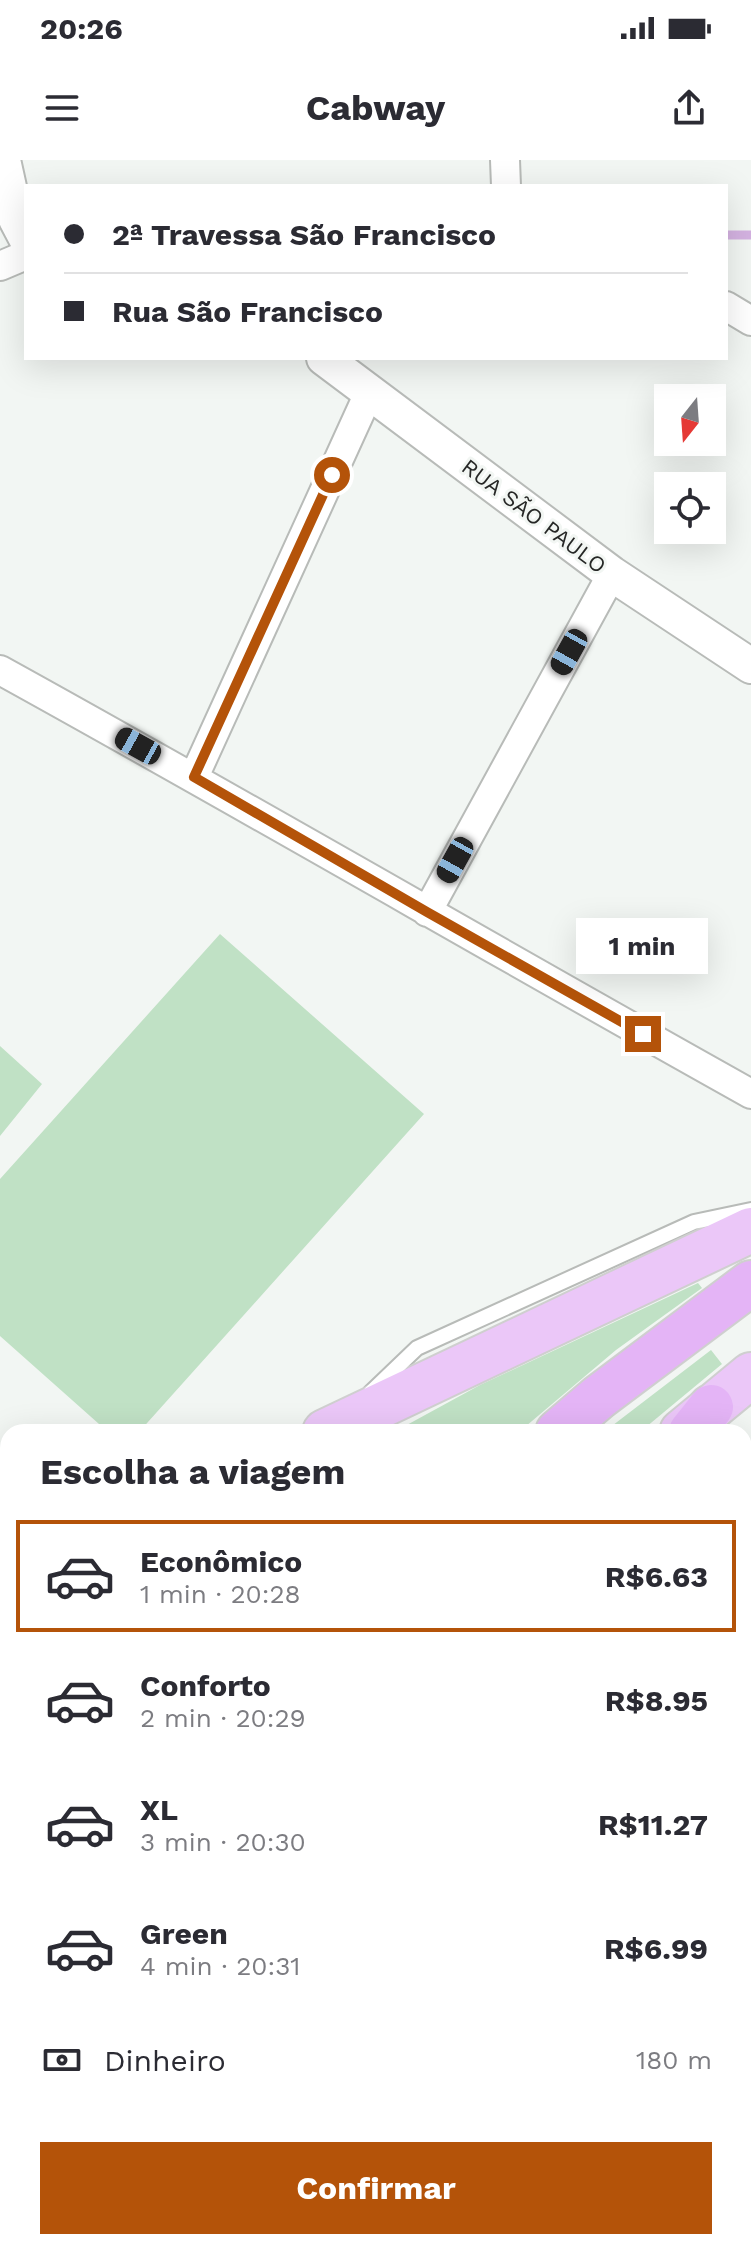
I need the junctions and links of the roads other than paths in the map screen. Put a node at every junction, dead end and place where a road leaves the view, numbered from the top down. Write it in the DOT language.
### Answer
graph roads {
  1 [pos="3,160"];
  2 [pos="505,160"];
  3 [pos="506,184"];
  4 [pos="23,225"];
  5 [pos="24,256"];
  6 [pos="0,266"];
  7 [pos="728,307"];
  8 [pos="751,321"];
  9 [pos="327,360"];
  10 [pos="369,393"];
  11 [pos="612,574"];
  12 [pos="751,666"];
  13 [pos="0,670"];
  14 [pos="194,777"];
  15 [pos="427,912"];
  16 [pos="751,1094"];
  17 [pos="751,1210"];
  18 [pos="751,1230"];
  19 [pos="751,1283"];
  20 [pos="751,1375"];
  21 [pos="336,1424"];
  22 [pos="344,1424"];
  23 [pos="567,1424"];
  24 [pos="695,1424"];
  1 -- 4 [label="street"];
  2 -- 3 [label="street"];
  5 -- 6 [label="street"];
  7 -- 8 [label="street"];
  9 -- 10 [label="street, RUA SÃO PAULO"];
  10 -- 11 [label="street, RUA SÃO PAULO"];
  10 -- 14 [label="street"];
  11 -- 12 [label="street, RUA SÃO PAULO"];
  11 -- 15 [label="street"];
  13 -- 14 [label="street"];
  14 -- 15 [label="street"];
  15 -- 16 [label="street"];
  17 -- 21 [label="lane"];
  18 -- 22 [label="main road"];
  19 -- 23 [label="highway"];
  20 -- 24 [label="main road"];
}
